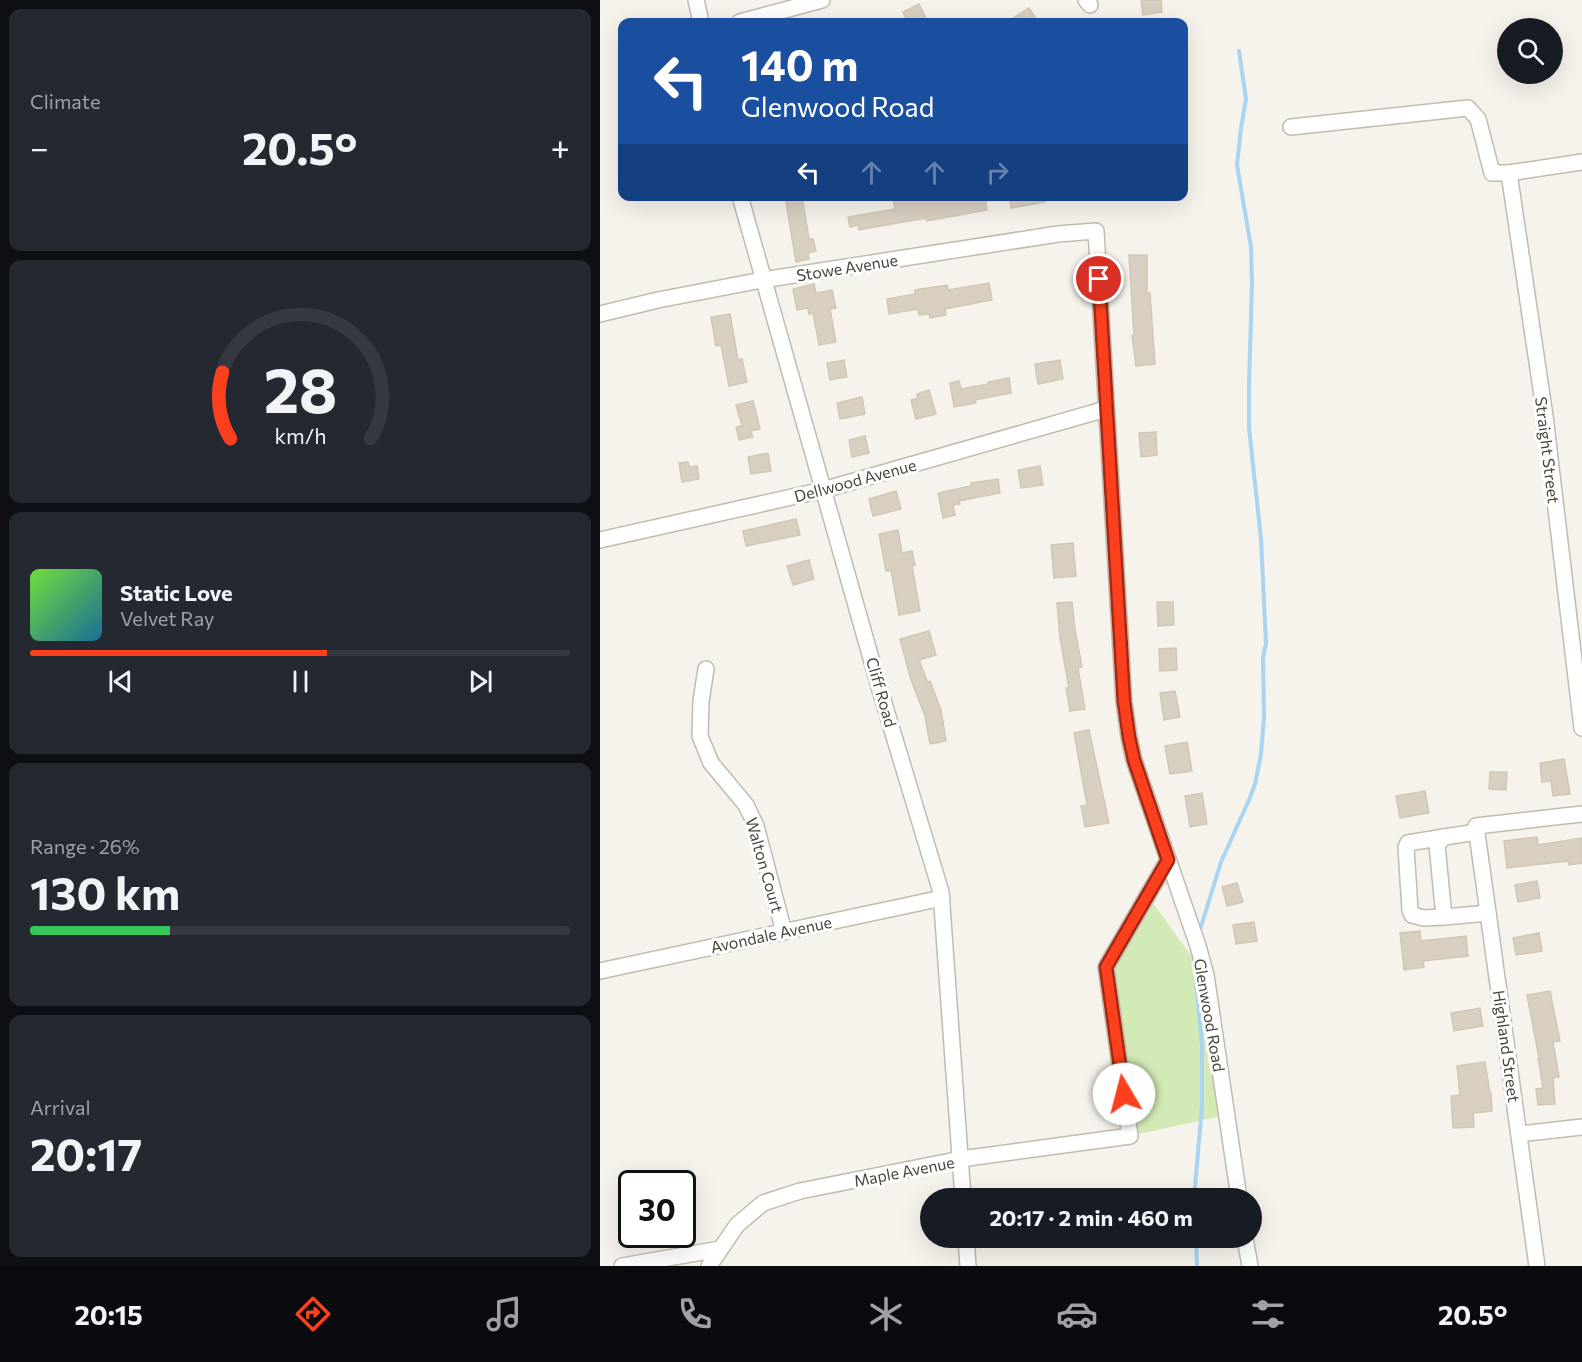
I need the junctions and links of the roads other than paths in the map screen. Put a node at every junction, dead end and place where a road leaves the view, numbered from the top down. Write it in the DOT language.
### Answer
graph roads {
  1 [pos="696,0"];
  2 [pos="822,0"];
  3 [pos="700,18"];
  4 [pos="755,18"];
  5 [pos="1291,127"];
  6 [pos="1582,162"];
  7 [pos="1509,173"];
  8 [pos="741,201"];
  9 [pos="1096,231"];
  10 [pos="762,280"];
  11 [pos="600,314"];
  12 [pos="1106,409"];
  13 [pos="823,490"];
  14 [pos="600,540"];
  15 [pos="706,669"];
  16 [pos="1582,728"];
  17 [pos="1582,814"];
  18 [pos="1476,829"];
  19 [pos="1444,837"];
  20 [pos="1168,860"];
  21 [pos="942,898"];
  22 [pos="1488,914"];
  23 [pos="1444,917"];
  24 [pos="784,932"];
  25 [pos="600,971"];
  26 [pos="1582,1127"];
  27 [pos="1519,1134"];
  28 [pos="961,1160"];
  29 [pos="962,1188"];
  30 [pos="1238,1188"];
  31 [pos="967,1248"];
  32 [pos="1247,1248"];
  33 [pos="720,1249"];
  34 [pos="622,1266"];
  35 [pos="710,1266"];
  36 [pos="968,1266"];
  37 [pos="1250,1266"];
  38 [pos="1537,1266"];
  1 -- 3 [label="street"];
  2 -- 4 [label="street"];
  5 -- 7 [label="street"];
  6 -- 7 [label="street"];
  7 -- 16 [label="street, Straight Street"];
  8 -- 10 [label="street, Cliff Road"];
  9 -- 10 [label="street, Stowe Avenue"];
  9 -- 12 [label="street, Glenwood Road"];
  10 -- 11 [label="street, Stowe Avenue"];
  10 -- 13 [label="street, Cliff Road"];
  12 -- 13 [label="street, Dellwood Avenue"];
  12 -- 20 [label="street, Glenwood Road"];
  13 -- 14 [label="street, Dellwood Avenue"];
  13 -- 21 [label="street, Cliff Road"];
  15 -- 24 [label="street, Walton Court"];
  17 -- 18 [label="street"];
  18 -- 19 [label="street"];
  18 -- 22 [label="street, Highland Street"];
  19 -- 23 [label="street"];
  19 -- 23 [label="street"];
  20 -- 28 [label="street, Maple Avenue"];
  20 -- 30 [label="street, Glenwood Road"];
  21 -- 24 [label="street, Avondale Avenue"];
  21 -- 28 [label="street, Cliff Road"];
  22 -- 23 [label="street"];
  22 -- 27 [label="street, Highland Street"];
  24 -- 25 [label="street, Avondale Avenue"];
  26 -- 27 [label="street"];
  27 -- 38 [label="street, Highland Street"];
  28 -- 29 [label="street, Cliff Road"];
  28 -- 33 [label="street, Maple Avenue"];
  31 -- 36 [label="street"];
  32 -- 37 [label="street"];
  33 -- 34 [label="street"];
  33 -- 35 [label="street, Maple Avenue"];
}
